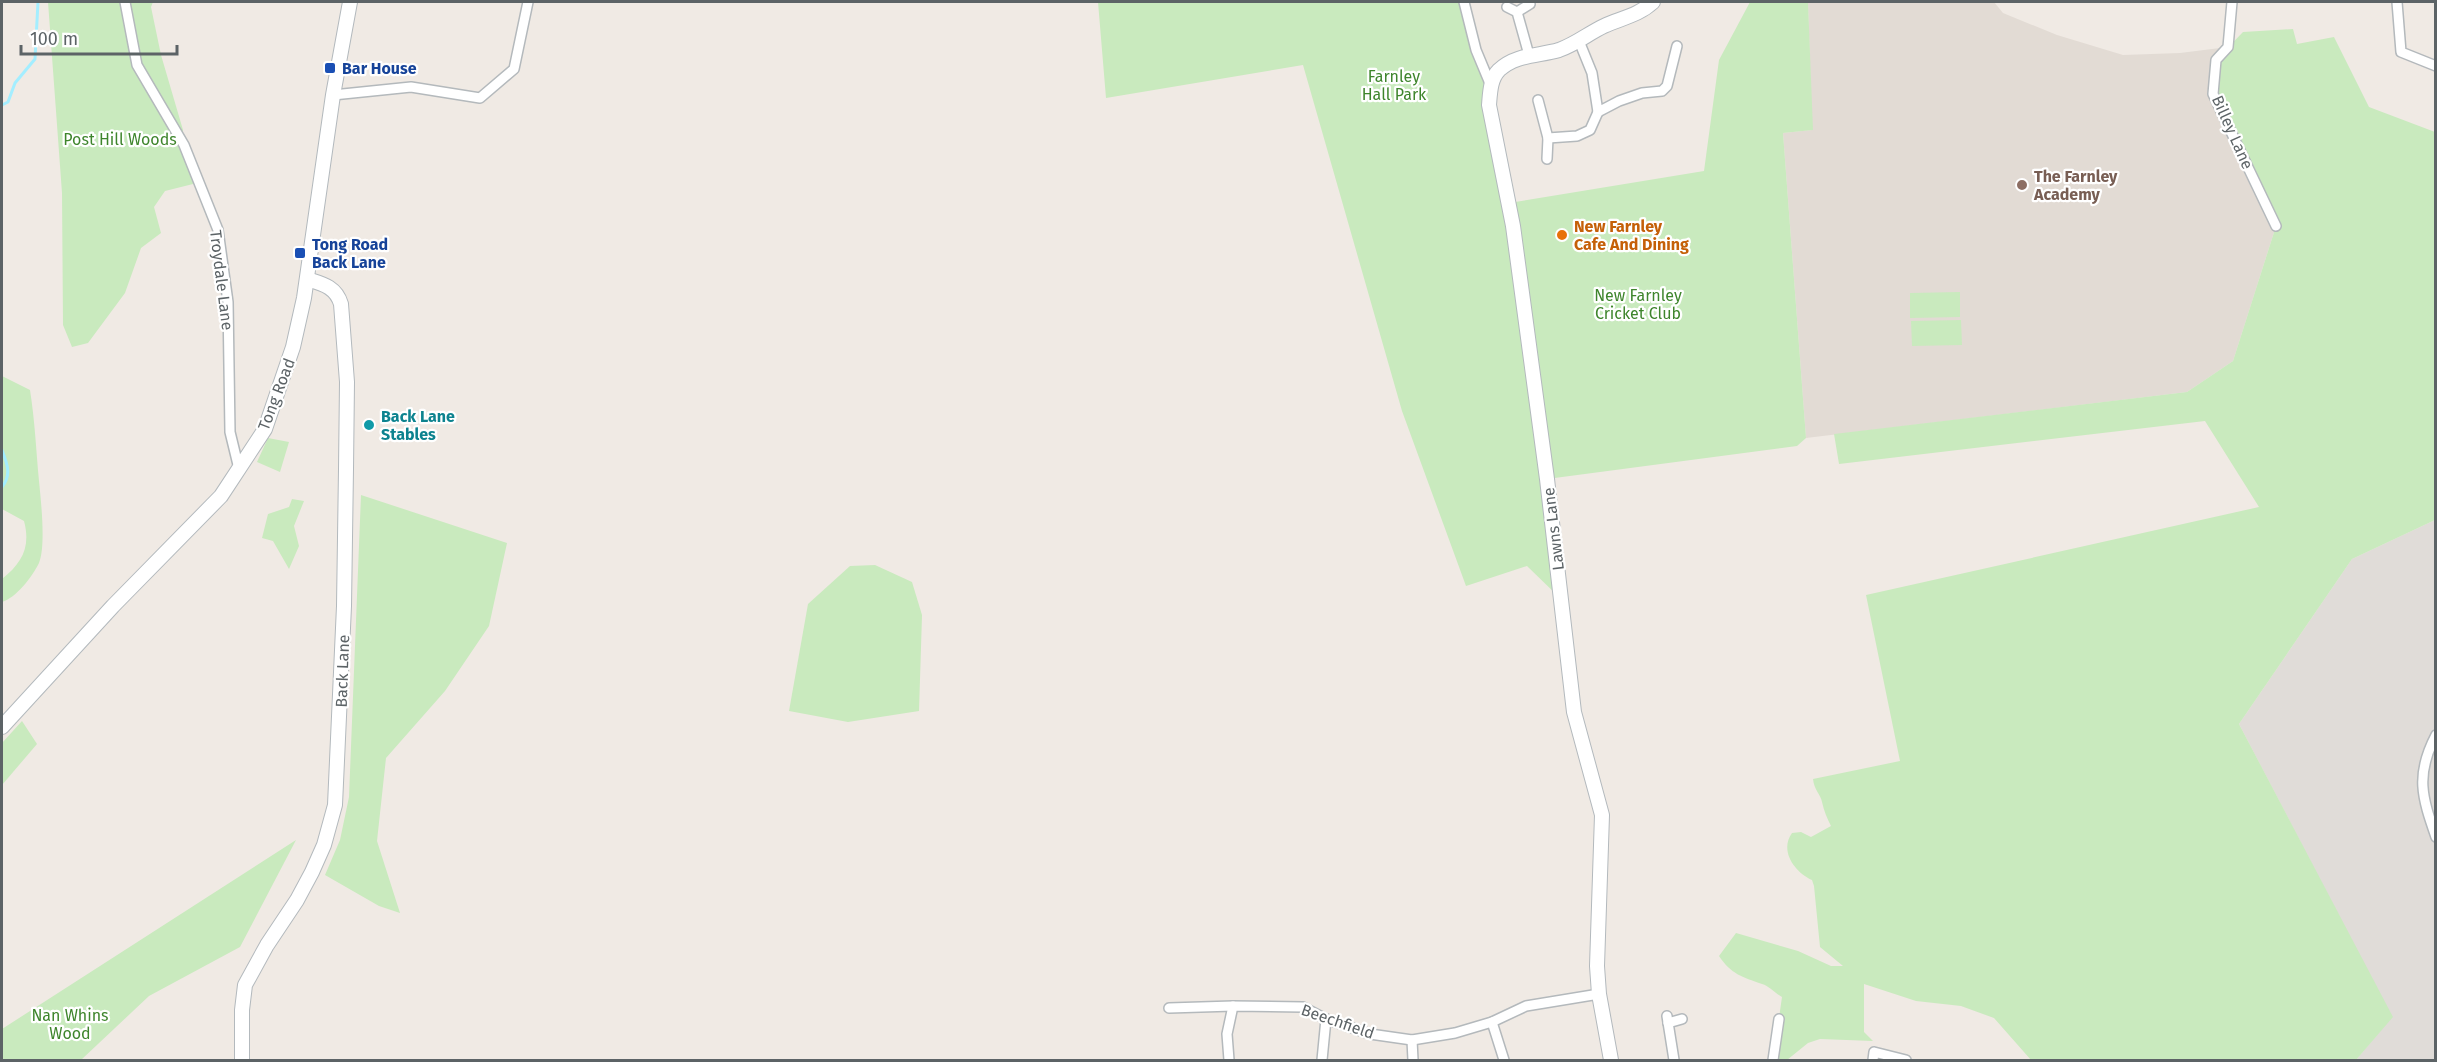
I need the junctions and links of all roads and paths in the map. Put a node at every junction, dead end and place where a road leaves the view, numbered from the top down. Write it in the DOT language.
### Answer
graph roads {
  1 [pos="125,2"];
  2 [pos="350,2"];
  3 [pos="528,2"];
  4 [pos="1464,2"];
  5 [pos="1653,2"];
  6 [pos="2232,2"];
  7 [pos="2397,2"];
  8 [pos="1530,4"];
  9 [pos="1507,7"];
  10 [pos="1517,12"];
  11 [pos="1579,41"];
  12 [pos="1677,46"];
  13 [pos="1529,55"];
  14 [pos="2436,66"];
  15 [pos="1491,86"];
  16 [pos="333,95"];
  17 [pos="1538,100"];
  18 [pos="1598,112"];
  19 [pos="1548,138"];
  20 [pos="1547,159"];
  21 [pos="2276,226"];
  22 [pos="308,279"];
  23 [pos="238,470"];
  24 [pos="2,727"];
  25 [pos="2436,735"];
  26 [pos="2436,837"];
  27 [pos="1599,994"];
  28 [pos="1233,1006"];
  29 [pos="1168,1008"];
  30 [pos="1326,1019"];
  31 [pos="1682,1019"];
  32 [pos="1779,1019"];
  33 [pos="1492,1022"];
  34 [pos="1412,1040"];
  35 [pos="242,1060"];
  36 [pos="1229,1060"];
  37 [pos="1322,1060"];
  38 [pos="1413,1060"];
  39 [pos="1504,1060"];
  40 [pos="1611,1060"];
  41 [pos="1674,1060"];
  42 [pos="1773,1060"];
  43 [pos="1873,1060"];
  44 [pos="1906,1060"];
  1 -- 23 [label="street, Troydale Lane"];
  2 -- 16 [label="street, Tong Road"];
  3 -- 16 [label="street"];
  4 -- 15 [label="street, Lawns Lane"];
  5 -- 11 [label="street"];
  6 -- 21 [label="street, Billey Lane"];
  7 -- 14 [label="street"];
  8 -- 10 [label="street"];
  9 -- 10 [label="street"];
  10 -- 13 [label="street"];
  11 -- 13 [label="street"];
  11 -- 18 [label="street"];
  12 -- 18 [label="street"];
  13 -- 15 [label="street"];
  15 -- 27 [label="street, Lawns Lane"];
  16 -- 22 [label="street, Tong Road"];
  17 -- 19 [label="street"];
  18 -- 19 [label="street"];
  19 -- 20 [label="street"];
  22 -- 23 [label="street, Tong Road"];
  22 -- 35 [label="street, Back Lane"];
  23 -- 24 [label="street, Tong Road"];
  25 -- 26 [label="street"];
  27 -- 33 [label="street, Beechfield"];
  27 -- 40 [label="street, Lawns Lane"];
  28 -- 29 [label="street, Beechfield"];
  28 -- 30 [label="street, Beechfield"];
  28 -- 36 [label="street"];
  30 -- 34 [label="street, Beechfield"];
  30 -- 37 [label="street"];
  31 -- 41 [label="street"];
  32 -- 42 [label="street"];
  33 -- 34 [label="street, Beechfield"];
  33 -- 39 [label="street"];
  34 -- 38 [label="street"];
  43 -- 44 [label="street"];
}
